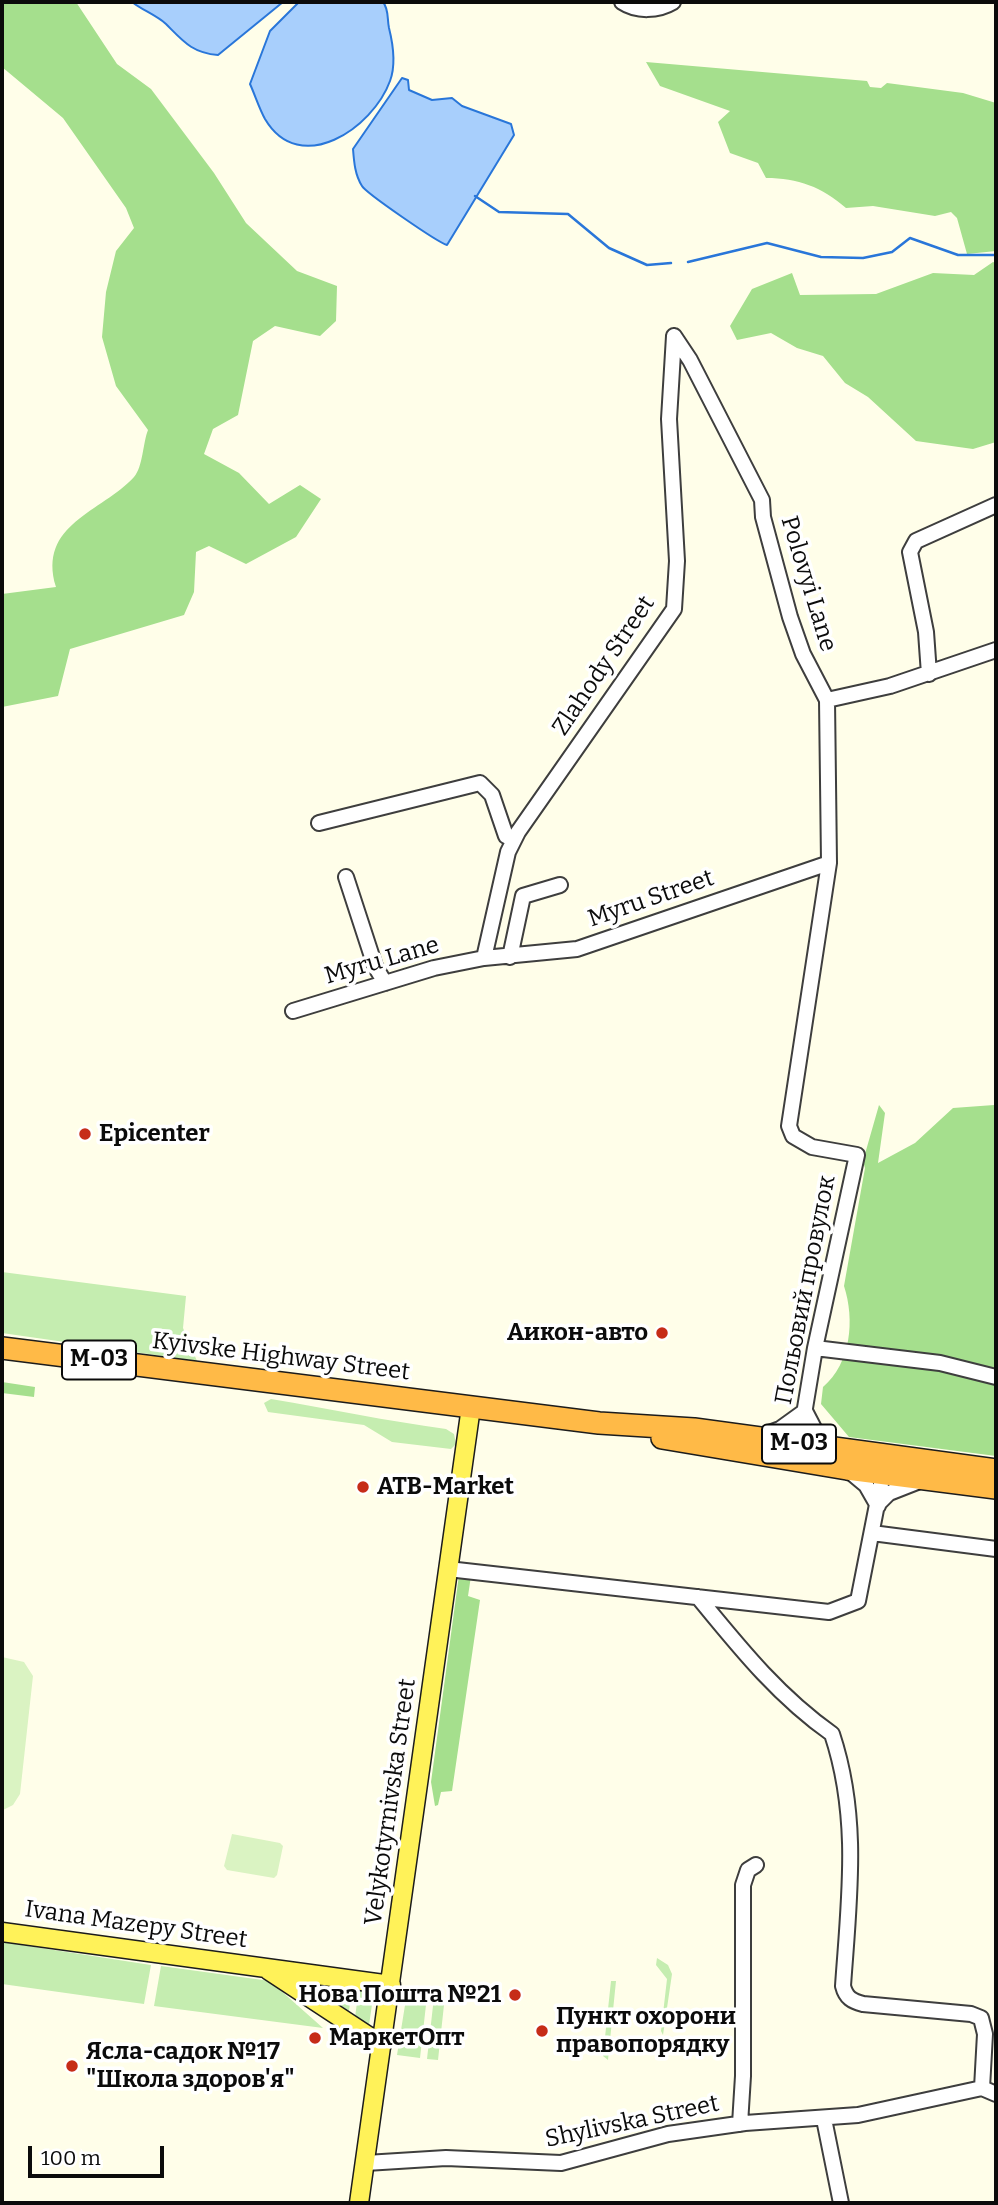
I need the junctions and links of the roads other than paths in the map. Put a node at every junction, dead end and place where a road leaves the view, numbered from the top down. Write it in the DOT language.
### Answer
graph roads {
  1 [pos="622,2"];
  2 [pos="673,2"];
  3 [pos="674,336"];
  4 [pos="996,505"];
  5 [pos="996,650"];
  6 [pos="929,674"];
  7 [pos="823,696"];
  8 [pos="319,823"];
  9 [pos="514,840"];
  10 [pos="829,863"];
  11 [pos="346,877"];
  12 [pos="560,885"];
  13 [pos="510,957"];
  14 [pos="484,958"];
  15 [pos="385,983"];
  16 [pos="293,1011"];
  17 [pos="2,1348"];
  18 [pos="815,1348"];
  19 [pos="996,1377"];
  20 [pos="471,1407"];
  21 [pos="805,1411"];
  22 [pos="799,1444"];
  23 [pos="755,1446"];
  24 [pos="866,1453"];
  25 [pos="828,1457"];
  26 [pos="904,1459"];
  27 [pos="846,1469"];
  28 [pos="996,1470"];
  29 [pos="883,1474"];
  30 [pos="930,1480"];
  31 [pos="996,1488"];
  32 [pos="878,1506"];
  33 [pos="872,1534"];
  34 [pos="996,1549"];
  35 [pos="448,1569"];
  36 [pos="698,1597"];
  37 [pos="756,1865"];
  38 [pos="2,1932"];
  39 [pos="263,1967"];
  40 [pos="391,1985"];
  41 [pos="383,2045"];
  42 [pos="982,2088"];
  43 [pos="996,2094"];
  44 [pos="824,2119"];
  45 [pos="740,2124"];
  46 [pos="366,2163"];
  47 [pos="359,2203"];
  48 [pos="841,2203"];
  1 -- 2 [label="street"];
  3 -- 7 [label="street, Polovyi Lane"];
  3 -- 9 [label="street, Zlahody Street"];
  4 -- 6 [label="street"];
  5 -- 6 [label="street"];
  6 -- 7 [label="street"];
  7 -- 10 [label="street, Polovyi Lane"];
  8 -- 9 [label="street"];
  9 -- 14 [label="street, Zlahody Street"];
  10 -- 13 [label="street, Myru Street"];
  10 -- 18 [label="street, Польовий провулок"];
  11 -- 15 [label="street"];
  12 -- 13 [label="street"];
  13 -- 14 [label="street, Myru Street"];
  14 -- 15 [label="street, Myru Lane"];
  15 -- 16 [label="street, Myru Lane"];
  17 -- 20 [label="highway, Kyivske Highway Street / М-03"];
  18 -- 19 [label="street"];
  18 -- 21 [label="street, Польовий провулок"];
  20 -- 23 [label="highway, М-03"];
  20 -- 35 [label="main road, Velykotyrnivska Street"];
  21 -- 22 [label="street, Польовий провулок"];
  21 -- 23 [label="street"];
  21 -- 25 [label="street"];
  22 -- 23 [label="highway, М-03"];
  22 -- 25 [label="highway, М-03"];
  23 -- 25 [label="highway, М-03"];
  24 -- 25 [label="highway, М-03"];
  24 -- 26 [label="highway, М-03"];
  24 -- 29 [label="street"];
  25 -- 27 [label="highway, М-03"];
  26 -- 28 [label="highway, М-03"];
  26 -- 29 [label="street"];
  27 -- 29 [label="highway, М-03"];
  27 -- 32 [label="street"];
  29 -- 30 [label="highway, М-03"];
  29 -- 32 [label="street"];
  30 -- 31 [label="highway, М-03"];
  30 -- 32 [label="street"];
  32 -- 33 [label="street"];
  33 -- 34 [label="street"];
  33 -- 36 [label="street"];
  35 -- 36 [label="street"];
  35 -- 40 [label="main road, Velykotyrnivska Street"];
  36 -- 42 [label="street"];
  37 -- 45 [label="street"];
  38 -- 39 [label="main road, Ivana Mazepy Street"];
  39 -- 40 [label="main road, Ivana Mazepy Street"];
  39 -- 41 [label="main road, Ivana Mazepy Street"];
  40 -- 41 [label="main road, Velykotyrnivska Street"];
  41 -- 46 [label="main road, Velykotyrnivska Street"];
  42 -- 43 [label="street"];
  42 -- 44 [label="street, Shylivska Street"];
  44 -- 45 [label="street, Shylivska Street"];
  44 -- 48 [label="street"];
  45 -- 46 [label="street, Shylivska Street"];
  46 -- 47 [label="main road, Velykotyrnivska Street"];
}
